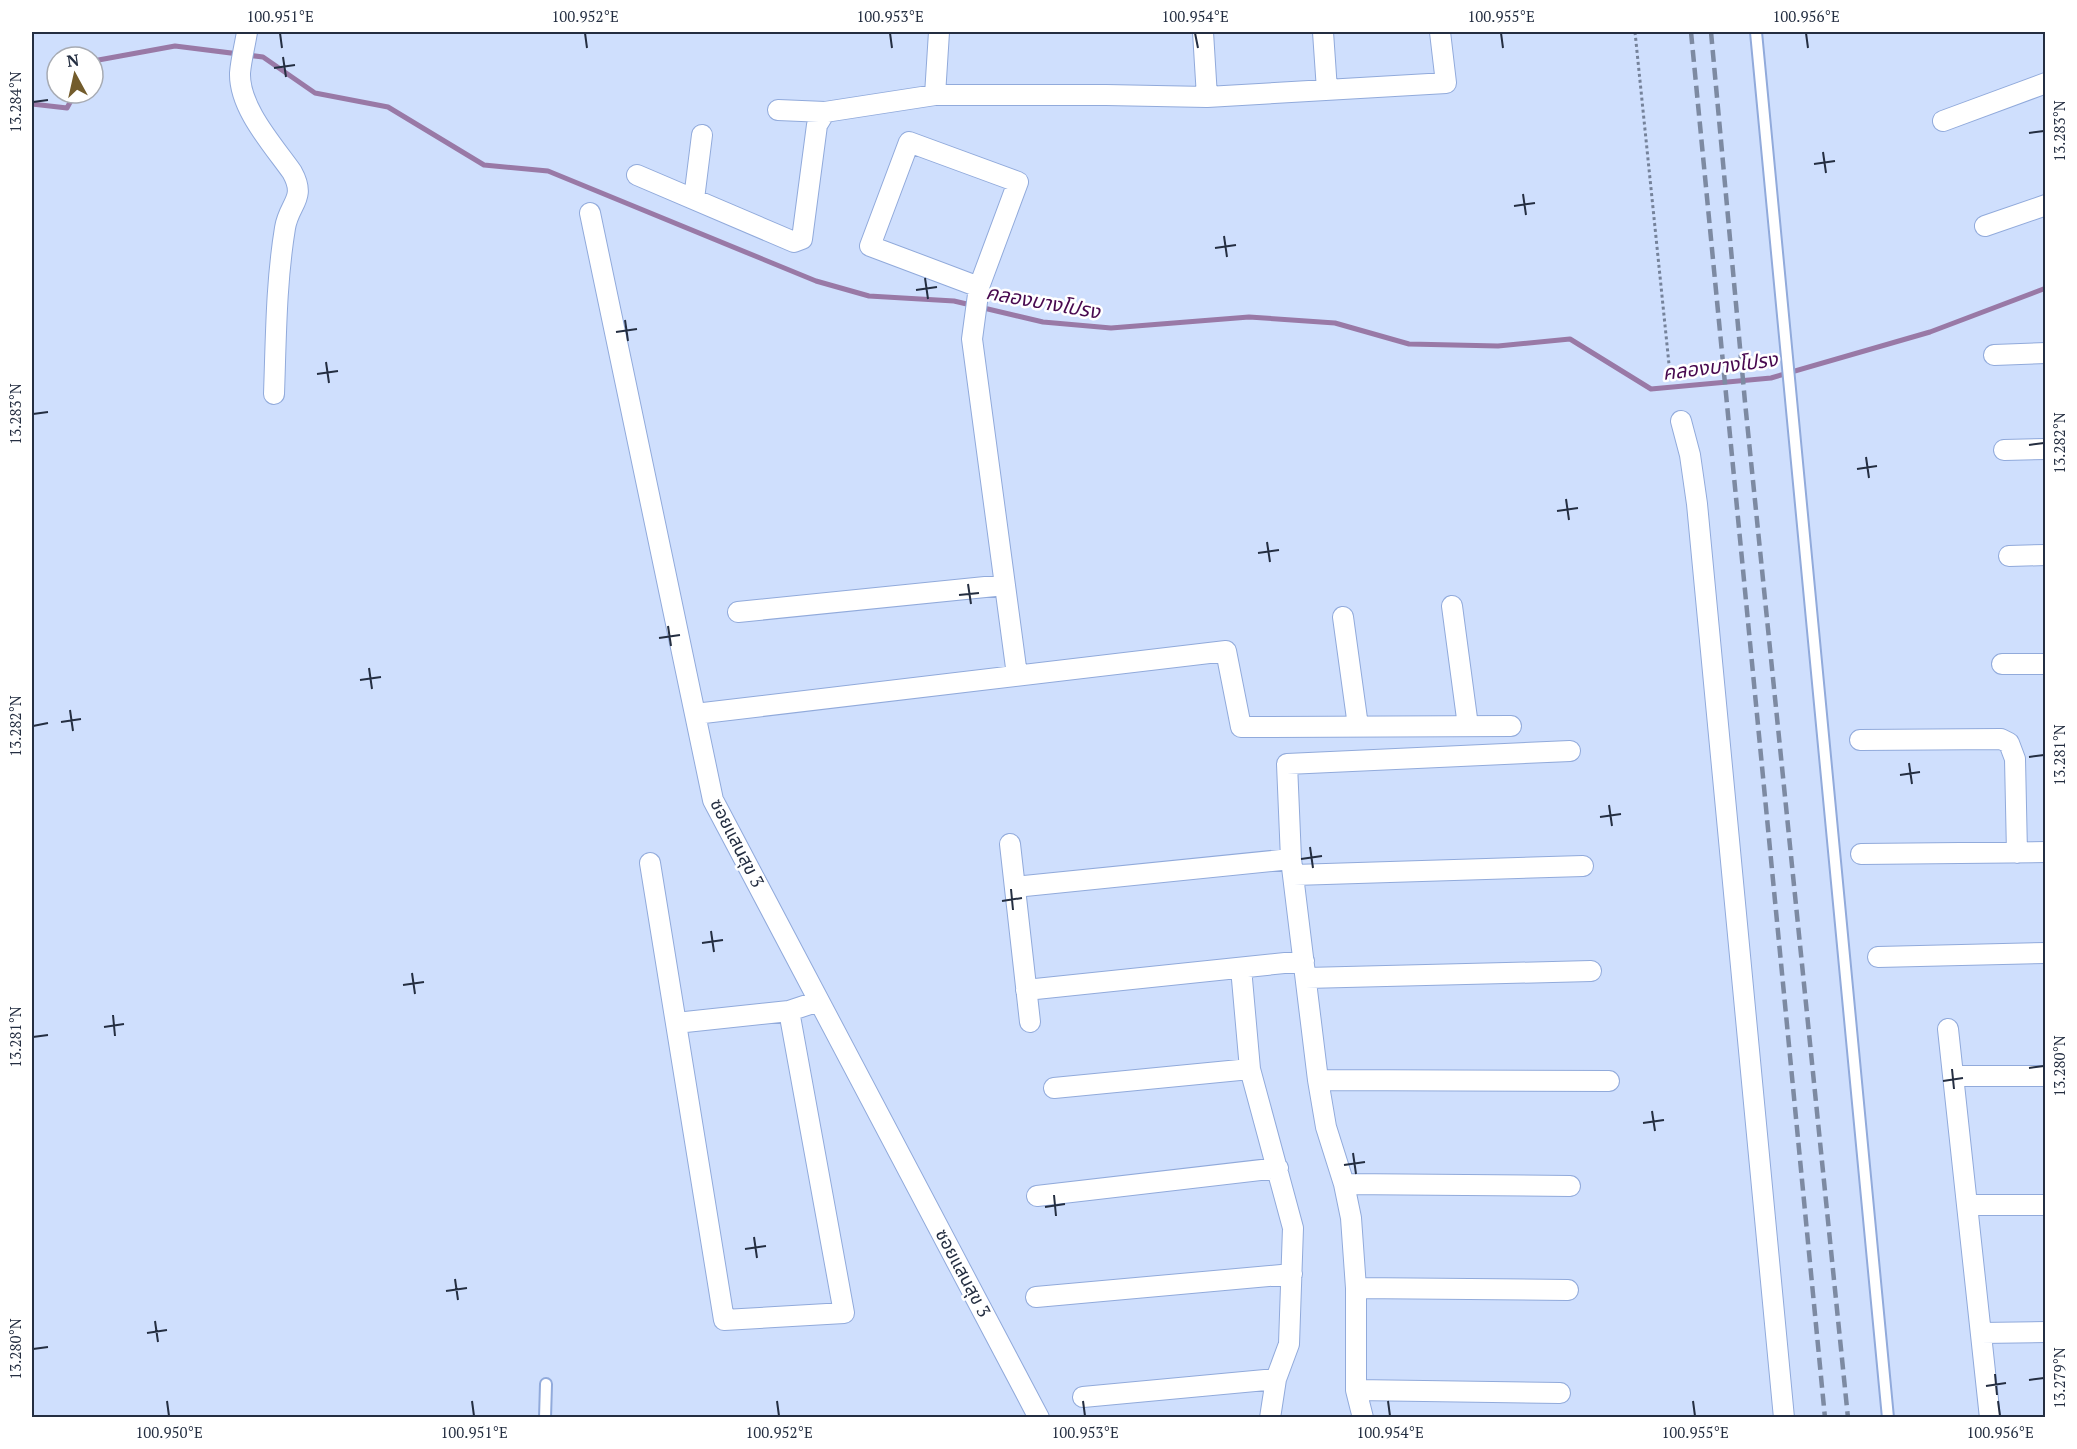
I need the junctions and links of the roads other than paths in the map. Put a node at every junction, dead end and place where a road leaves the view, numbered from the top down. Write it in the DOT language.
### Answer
graph roads {
  1 [pos="939,32"];
  2 [pos="1203,32"];
  3 [pos="1323,32"];
  4 [pos="1440,32"];
  5 [pos="1756,32"];
  6 [pos="245,48"];
  7 [pos="2046,83"];
  8 [pos="1327,90"];
  9 [pos="935,95"];
  10 [pos="1207,98"];
  11 [pos="778,110"];
  12 [pos="825,112"];
  13 [pos="1943,121"];
  14 [pos="702,135"];
  15 [pos="637,175"];
  16 [pos="694,199"];
  17 [pos="2046,205"];
  18 [pos="590,213"];
  19 [pos="1985,226"];
  20 [pos="978,290"];
  21 [pos="2046,353"];
  22 [pos="1994,355"];
  23 [pos="274,394"];
  24 [pos="1681,421"];
  25 [pos="2046,449"];
  26 [pos="2004,450"];
  27 [pos="2046,555"];
  28 [pos="2009,556"];
  29 [pos="1005,585"];
  30 [pos="1452,606"];
  31 [pos="738,612"];
  32 [pos="1343,617"];
  33 [pos="2002,664"];
  34 [pos="2046,664"];
  35 [pos="1017,675"];
  36 [pos="695,714"];
  37 [pos="1358,726"];
  38 [pos="1468,726"];
  39 [pos="1511,726"];
  40 [pos="1860,740"];
  41 [pos="1570,751"];
  42 [pos="1010,844"];
  43 [pos="2046,852"];
  44 [pos="2017,853"];
  45 [pos="1861,854"];
  46 [pos="650,863"];
  47 [pos="1583,866"];
  48 [pos="1293,867"];
  49 [pos="1015,887"];
  50 [pos="2046,953"];
  51 [pos="1878,957"];
  52 [pos="1241,968"];
  53 [pos="1305,970"];
  54 [pos="1591,971"];
  55 [pos="1026,990"];
  56 [pos="819,1001"];
  57 [pos="789,1011"];
  58 [pos="1030,1022"];
  59 [pos="676,1023"];
  60 [pos="1948,1029"];
  61 [pos="1250,1070"];
  62 [pos="1953,1076"];
  63 [pos="2046,1076"];
  64 [pos="1318,1080"];
  65 [pos="1609,1081"];
  66 [pos="1054,1088"];
  67 [pos="1278,1168"];
  68 [pos="1344,1184"];
  69 [pos="1570,1186"];
  70 [pos="1037,1196"];
  71 [pos="1967,1205"];
  72 [pos="2046,1205"];
  73 [pos="1292,1275"];
  74 [pos="1356,1288"];
  75 [pos="1568,1290"];
  76 [pos="1036,1297"];
  77 [pos="2046,1332"];
  78 [pos="1981,1333"];
  79 [pos="1276,1379"];
  80 [pos="546,1384"];
  81 [pos="1356,1390"];
  82 [pos="1560,1393"];
  83 [pos="1083,1397"];
  84 [pos="545,1418"];
  85 [pos="1040,1418"];
  86 [pos="1270,1418"];
  87 [pos="1363,1418"];
  88 [pos="1784,1418"];
  89 [pos="1888,1418"];
  90 [pos="1990,1418"];
  1 -- 9 [label="street"];
  2 -- 10 [label="street"];
  3 -- 8 [label="street"];
  4 -- 8 [label="street"];
  5 -- 89 [label="lane"];
  6 -- 23 [label="street"];
  7 -- 13 [label="street"];
  8 -- 10 [label="street"];
  9 -- 10 [label="street"];
  9 -- 12 [label="street"];
  11 -- 12 [label="street"];
  12 -- 16 [label="street"];
  14 -- 16 [label="street"];
  15 -- 16 [label="street"];
  17 -- 19 [label="street"];
  18 -- 36 [label="street, ซอยแสนสุข 3"];
  20 -- 20 [label="street"];
  20 -- 29 [label="street"];
  21 -- 22 [label="street"];
  24 -- 88 [label="street"];
  25 -- 26 [label="street"];
  27 -- 28 [label="street"];
  29 -- 31 [label="street"];
  29 -- 35 [label="street"];
  30 -- 38 [label="street"];
  32 -- 37 [label="street"];
  33 -- 34 [label="street"];
  35 -- 36 [label="street"];
  35 -- 37 [label="street"];
  36 -- 56 [label="street, ซอยแสนสุข 3"];
  37 -- 38 [label="street"];
  38 -- 39 [label="street"];
  40 -- 44 [label="street"];
  41 -- 48 [label="street"];
  42 -- 49 [label="street"];
  43 -- 44 [label="street"];
  44 -- 45 [label="street"];
  46 -- 59 [label="street"];
  47 -- 48 [label="street"];
  48 -- 49 [label="street"];
  48 -- 53 [label="street"];
  49 -- 55 [label="street"];
  50 -- 51 [label="street"];
  52 -- 53 [label="street"];
  52 -- 55 [label="street"];
  52 -- 61 [label="street"];
  53 -- 54 [label="street"];
  53 -- 64 [label="street"];
  55 -- 58 [label="street"];
  56 -- 57 [label="street"];
  56 -- 85 [label="street, ซอยแสนสุข 3"];
  57 -- 59 [label="street"];
  57 -- 59 [label="street"];
  60 -- 62 [label="street"];
  61 -- 66 [label="street"];
  61 -- 67 [label="street"];
  62 -- 63 [label="street"];
  62 -- 71 [label="street"];
  64 -- 65 [label="street"];
  64 -- 68 [label="street"];
  67 -- 70 [label="street"];
  67 -- 73 [label="street"];
  68 -- 69 [label="street"];
  68 -- 74 [label="street"];
  71 -- 72 [label="street"];
  71 -- 78 [label="street"];
  73 -- 76 [label="street"];
  73 -- 79 [label="street"];
  74 -- 75 [label="street"];
  74 -- 81 [label="street"];
  77 -- 78 [label="street"];
  78 -- 90 [label="street"];
  79 -- 83 [label="street"];
  79 -- 86 [label="street"];
  80 -- 84 [label="lane"];
  81 -- 82 [label="street"];
  81 -- 87 [label="street"];
}
